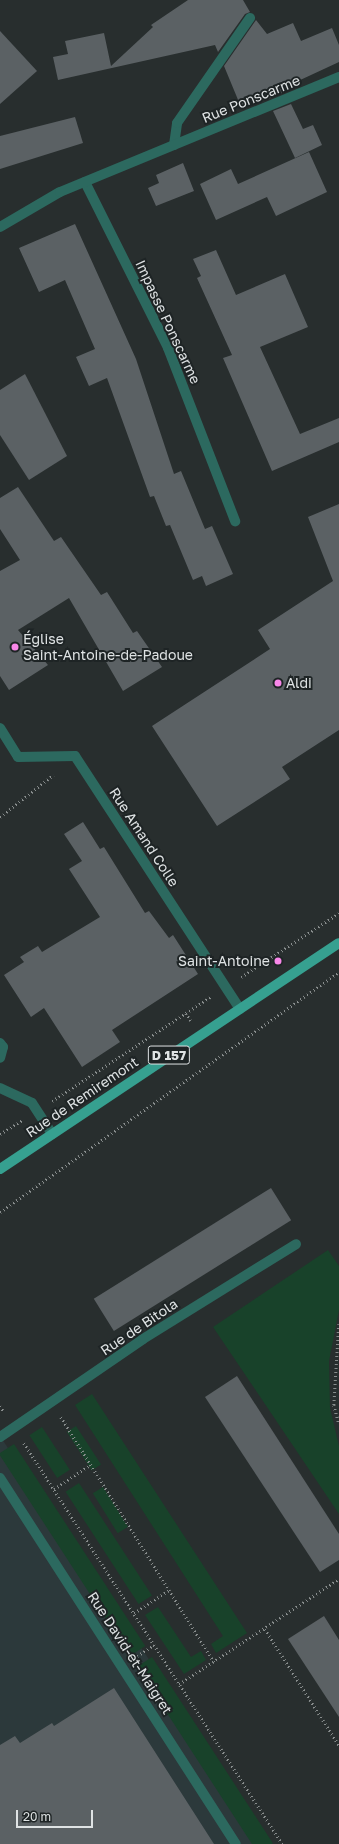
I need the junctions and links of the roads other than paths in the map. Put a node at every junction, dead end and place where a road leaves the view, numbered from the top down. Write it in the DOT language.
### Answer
graph roads {
  1 [pos="250,18"];
  2 [pos="339,77"];
  3 [pos="174,146"];
  4 [pos="86,182"];
  5 [pos="0,227"];
  6 [pos="235,521"];
  7 [pos="0,728"];
  8 [pos="339,943"];
  9 [pos="240,1009"];
  10 [pos="0,1043"];
  11 [pos="0,1058"];
  12 [pos="0,1088"];
  13 [pos="52,1134"];
  14 [pos="0,1169"];
  15 [pos="296,1244"];
  16 [pos="0,1437"];
  17 [pos="0,1478"];
  18 [pos="236,1844"];
  1 -- 3 [label="street, Rue Ponscarme"];
  2 -- 3 [label="street, Rue Ponscarme"];
  3 -- 4 [label="street, Rue Ponscarme"];
  4 -- 5 [label="street, Rue Ponscarme"];
  4 -- 6 [label="street, Impasse Ponscarme"];
  7 -- 9 [label="street, Rue Amand Colle"];
  8 -- 9 [label="main road, Rue de Remiremont / D 157"];
  9 -- 13 [label="main road, Rue de Remiremont / D 157"];
  10 -- 11 [label="street"];
  12 -- 13 [label="street"];
  13 -- 14 [label="main road, Rue de Remiremont / D 157"];
  15 -- 16 [label="street, Rue de Bitola"];
  17 -- 18 [label="street, Rue David-et-Maigret"];
}
